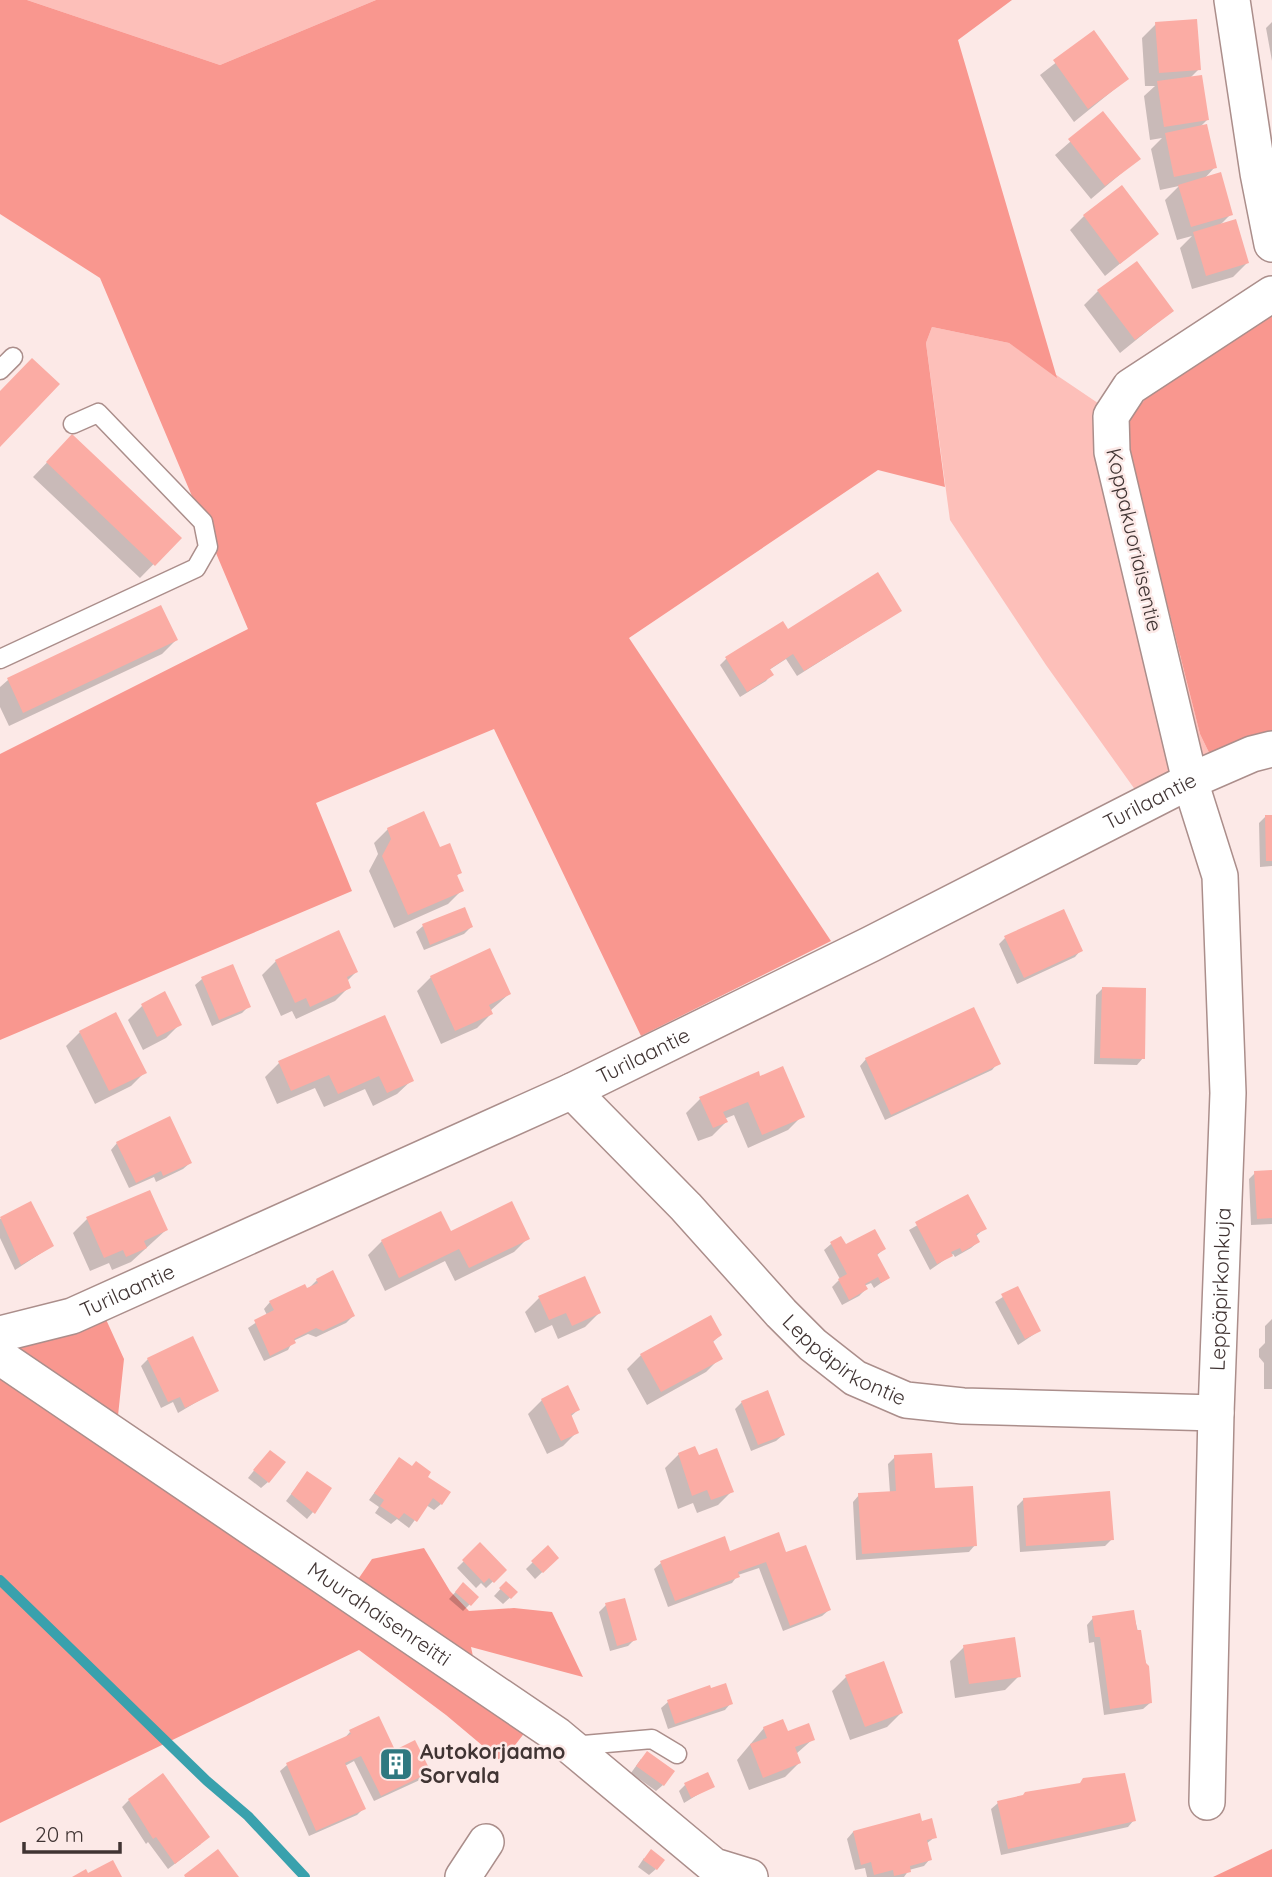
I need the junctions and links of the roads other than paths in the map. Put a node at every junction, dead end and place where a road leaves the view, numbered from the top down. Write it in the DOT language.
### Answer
graph roads {
  1 [pos="1232,0"];
  2 [pos="1272,244"];
  3 [pos="1272,294"];
  4 [pos="13,357"];
  5 [pos="0,370"];
  6 [pos="74,424"];
  7 [pos="0,659"];
  8 [pos="1272,749"];
  9 [pos="1190,781"];
  10 [pos="572,1091"];
  11 [pos="0,1334"];
  12 [pos="0,1357"];
  13 [pos="1216,1413"];
  14 [pos="569,1746"];
  15 [pos="677,1754"];
  16 [pos="1208,1802"];
  17 [pos="486,1842"];
  18 [pos="463,1877"];
  19 [pos="750,1877"];
  1 -- 2 [label="street"];
  3 -- 9 [label="street, Koppakuoriaisentie"];
  4 -- 5 [label="lane"];
  6 -- 7 [label="lane"];
  8 -- 9 [label="street, Turilaantie"];
  9 -- 10 [label="street, Turilaantie"];
  9 -- 13 [label="street, Leppäpirkonkuja"];
  10 -- 11 [label="street, Turilaantie"];
  10 -- 13 [label="street, Leppäpirkontie"];
  12 -- 14 [label="street, Muurahaisenreitti"];
  13 -- 16 [label="street, Leppäpirkonkuja"];
  14 -- 15 [label="lane"];
  14 -- 19 [label="street, Muurahaisenreitti"];
  17 -- 18 [label="street"];
}
